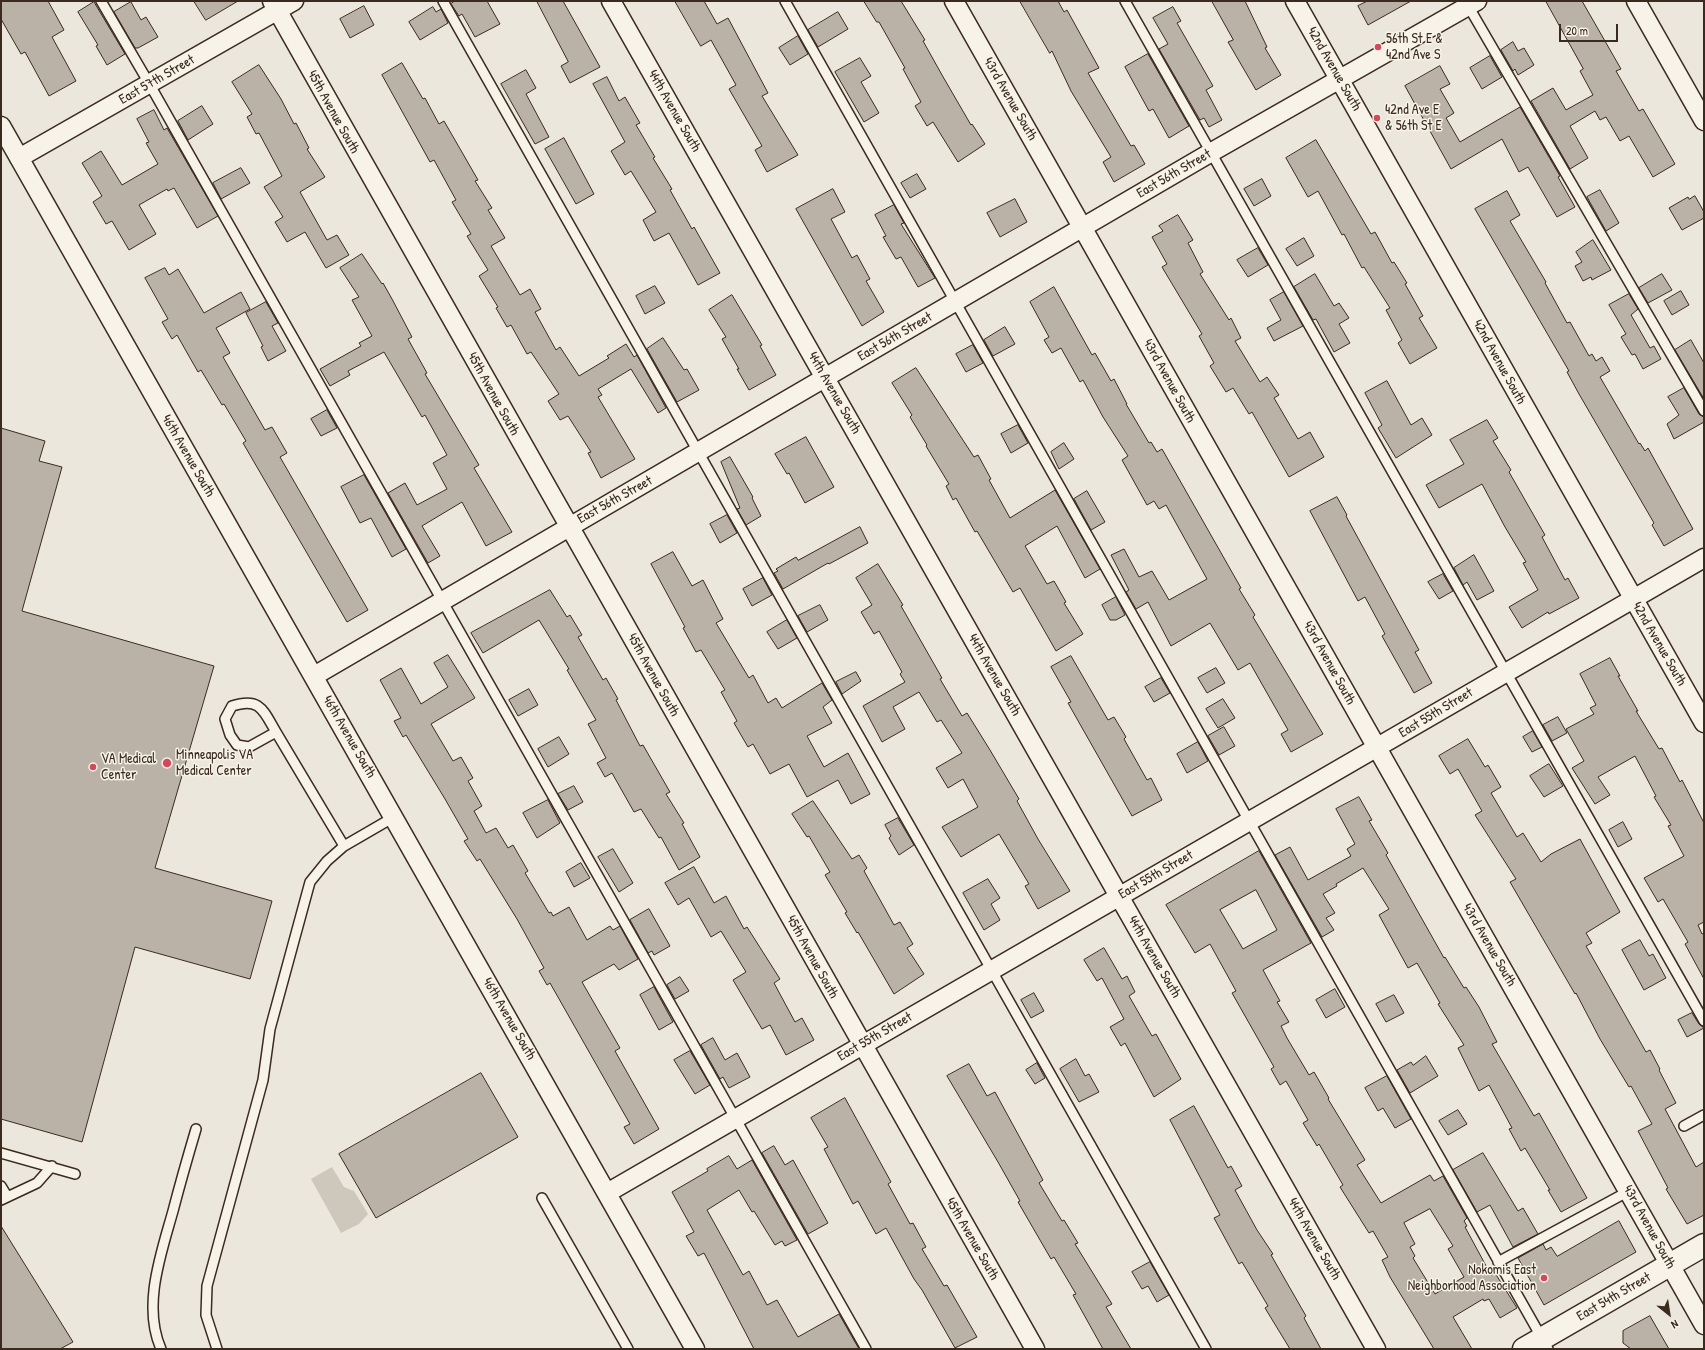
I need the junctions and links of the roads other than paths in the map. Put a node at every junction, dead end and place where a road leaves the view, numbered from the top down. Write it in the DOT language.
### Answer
graph roads {
  1 [pos="101,1"];
  2 [pos="294,1"];
  3 [pos="443,1"];
  4 [pos="612,1"];
  5 [pos="785,1"];
  6 [pos="954,1"];
  7 [pos="1125,1"];
  8 [pos="1295,1"];
  9 [pos="1636,1"];
  10 [pos="1470,3"];
  11 [pos="274,6"];
  12 [pos="1340,80"];
  13 [pos="150,85"];
  14 [pos="1704,121"];
  15 [pos="1,126"];
  16 [pos="1210,153"];
  17 [pos="18,158"];
  18 [pos="1083,228"];
  19 [pos="955,302"];
  20 [pos="826,378"];
  21 [pos="1704,411"];
  22 [pos="699,453"];
  23 [pos="568,526"];
  24 [pos="1704,558"];
  25 [pos="1632,598"];
  26 [pos="442,601"];
  27 [pos="1506,672"];
  28 [pos="314,676"];
  29 [pos="1704,723"];
  30 [pos="276,732"];
  31 [pos="1376,747"];
  32 [pos="394,817"];
  33 [pos="1250,822"];
  34 [pos="344,846"];
  35 [pos="1119,895"];
  36 [pos="990,971"];
  37 [pos="1704,1021"];
  38 [pos="862,1044"];
  39 [pos="1704,1115"];
  40 [pos="735,1118"];
  41 [pos="1684,1126"];
  42 [pos="196,1129"];
  43 [pos="1,1153"];
  44 [pos="52,1166"];
  45 [pos="74,1174"];
  46 [pos="1,1186"];
  47 [pos="1629,1191"];
  48 [pos="607,1193"];
  49 [pos="4,1198"];
  50 [pos="542,1198"];
  51 [pos="1704,1245"];
  52 [pos="1498,1262"];
  53 [pos="1670,1265"];
  54 [pos="1704,1325"];
  55 [pos="1538,1346"];
  56 [pos="161,1349"];
  57 [pos="217,1349"];
  58 [pos="628,1349"];
  59 [pos="695,1349"];
  60 [pos="866,1349"];
  61 [pos="1035,1349"];
  62 [pos="1206,1349"];
  63 [pos="1376,1349"];
  1 -- 13 [label="lane"];
  2 -- 11 [label="street, East 57th Street"];
  3 -- 22 [label="lane"];
  4 -- 20 [label="street, 44th Avenue South"];
  5 -- 19 [label="lane"];
  6 -- 18 [label="street, 43rd Avenue South"];
  7 -- 16 [label="lane"];
  8 -- 12 [label="street, 42nd Avenue South"];
  9 -- 14 [label="street"];
  10 -- 12 [label="street, East 56th Street"];
  10 -- 21 [label="lane"];
  11 -- 13 [label="street, East 57th Street"];
  11 -- 23 [label="street, 45th Avenue South"];
  12 -- 16 [label="street, East 56th Street"];
  12 -- 25 [label="street, 42nd Avenue South"];
  13 -- 17 [label="street, East 57th Street"];
  13 -- 26 [label="lane"];
  15 -- 17 [label="street, 46th Avenue South"];
  16 -- 18 [label="street, East 56th Street"];
  16 -- 27 [label="lane"];
  17 -- 28 [label="street, 46th Avenue South"];
  18 -- 19 [label="street, East 56th Street"];
  18 -- 31 [label="street, 43rd Avenue South"];
  19 -- 20 [label="street, East 56th Street"];
  19 -- 33 [label="lane"];
  20 -- 22 [label="street, East 56th Street"];
  20 -- 35 [label="street, 44th Avenue South"];
  22 -- 23 [label="street, East 56th Street"];
  22 -- 36 [label="lane"];
  23 -- 26 [label="street, East 56th Street"];
  23 -- 38 [label="street, 45th Avenue South"];
  24 -- 25 [label="street, East 55th Street"];
  25 -- 27 [label="street, East 55th Street"];
  25 -- 29 [label="street, 42nd Avenue South"];
  26 -- 28 [label="street, East 56th Street"];
  26 -- 40 [label="lane"];
  27 -- 31 [label="street, East 55th Street"];
  27 -- 37 [label="lane"];
  28 -- 32 [label="street, 46th Avenue South"];
  30 -- 30 [label="lane"];
  30 -- 34 [label="lane"];
  31 -- 33 [label="street, East 55th Street"];
  31 -- 47 [label="street, 43rd Avenue South"];
  32 -- 34 [label="lane"];
  32 -- 48 [label="street, 46th Avenue South"];
  33 -- 35 [label="street, East 55th Street"];
  33 -- 52 [label="lane"];
  34 -- 57 [label="lane"];
  35 -- 36 [label="street, East 55th Street"];
  35 -- 63 [label="street, 44th Avenue South"];
  36 -- 38 [label="street, East 55th Street"];
  36 -- 62 [label="lane"];
  38 -- 40 [label="street, East 55th Street"];
  38 -- 61 [label="street, 45th Avenue South"];
  39 -- 41 [label="lane"];
  40 -- 48 [label="street, East 55th Street"];
  40 -- 60 [label="lane"];
  42 -- 56 [label="lane"];
  43 -- 44 [label="lane"];
  44 -- 45 [label="lane"];
  44 -- 49 [label="lane"];
  46 -- 49 [label="lane"];
  47 -- 52 [label="lane"];
  47 -- 53 [label="street, 43rd Avenue South"];
  48 -- 59 [label="street, 46th Avenue South"];
  50 -- 58 [label="lane"];
  51 -- 53 [label="street, East 54th Street"];
  52 -- 55 [label="lane"];
  53 -- 54 [label="street, 43rd Avenue South"];
  53 -- 55 [label="street, East 54th Street"];
}
